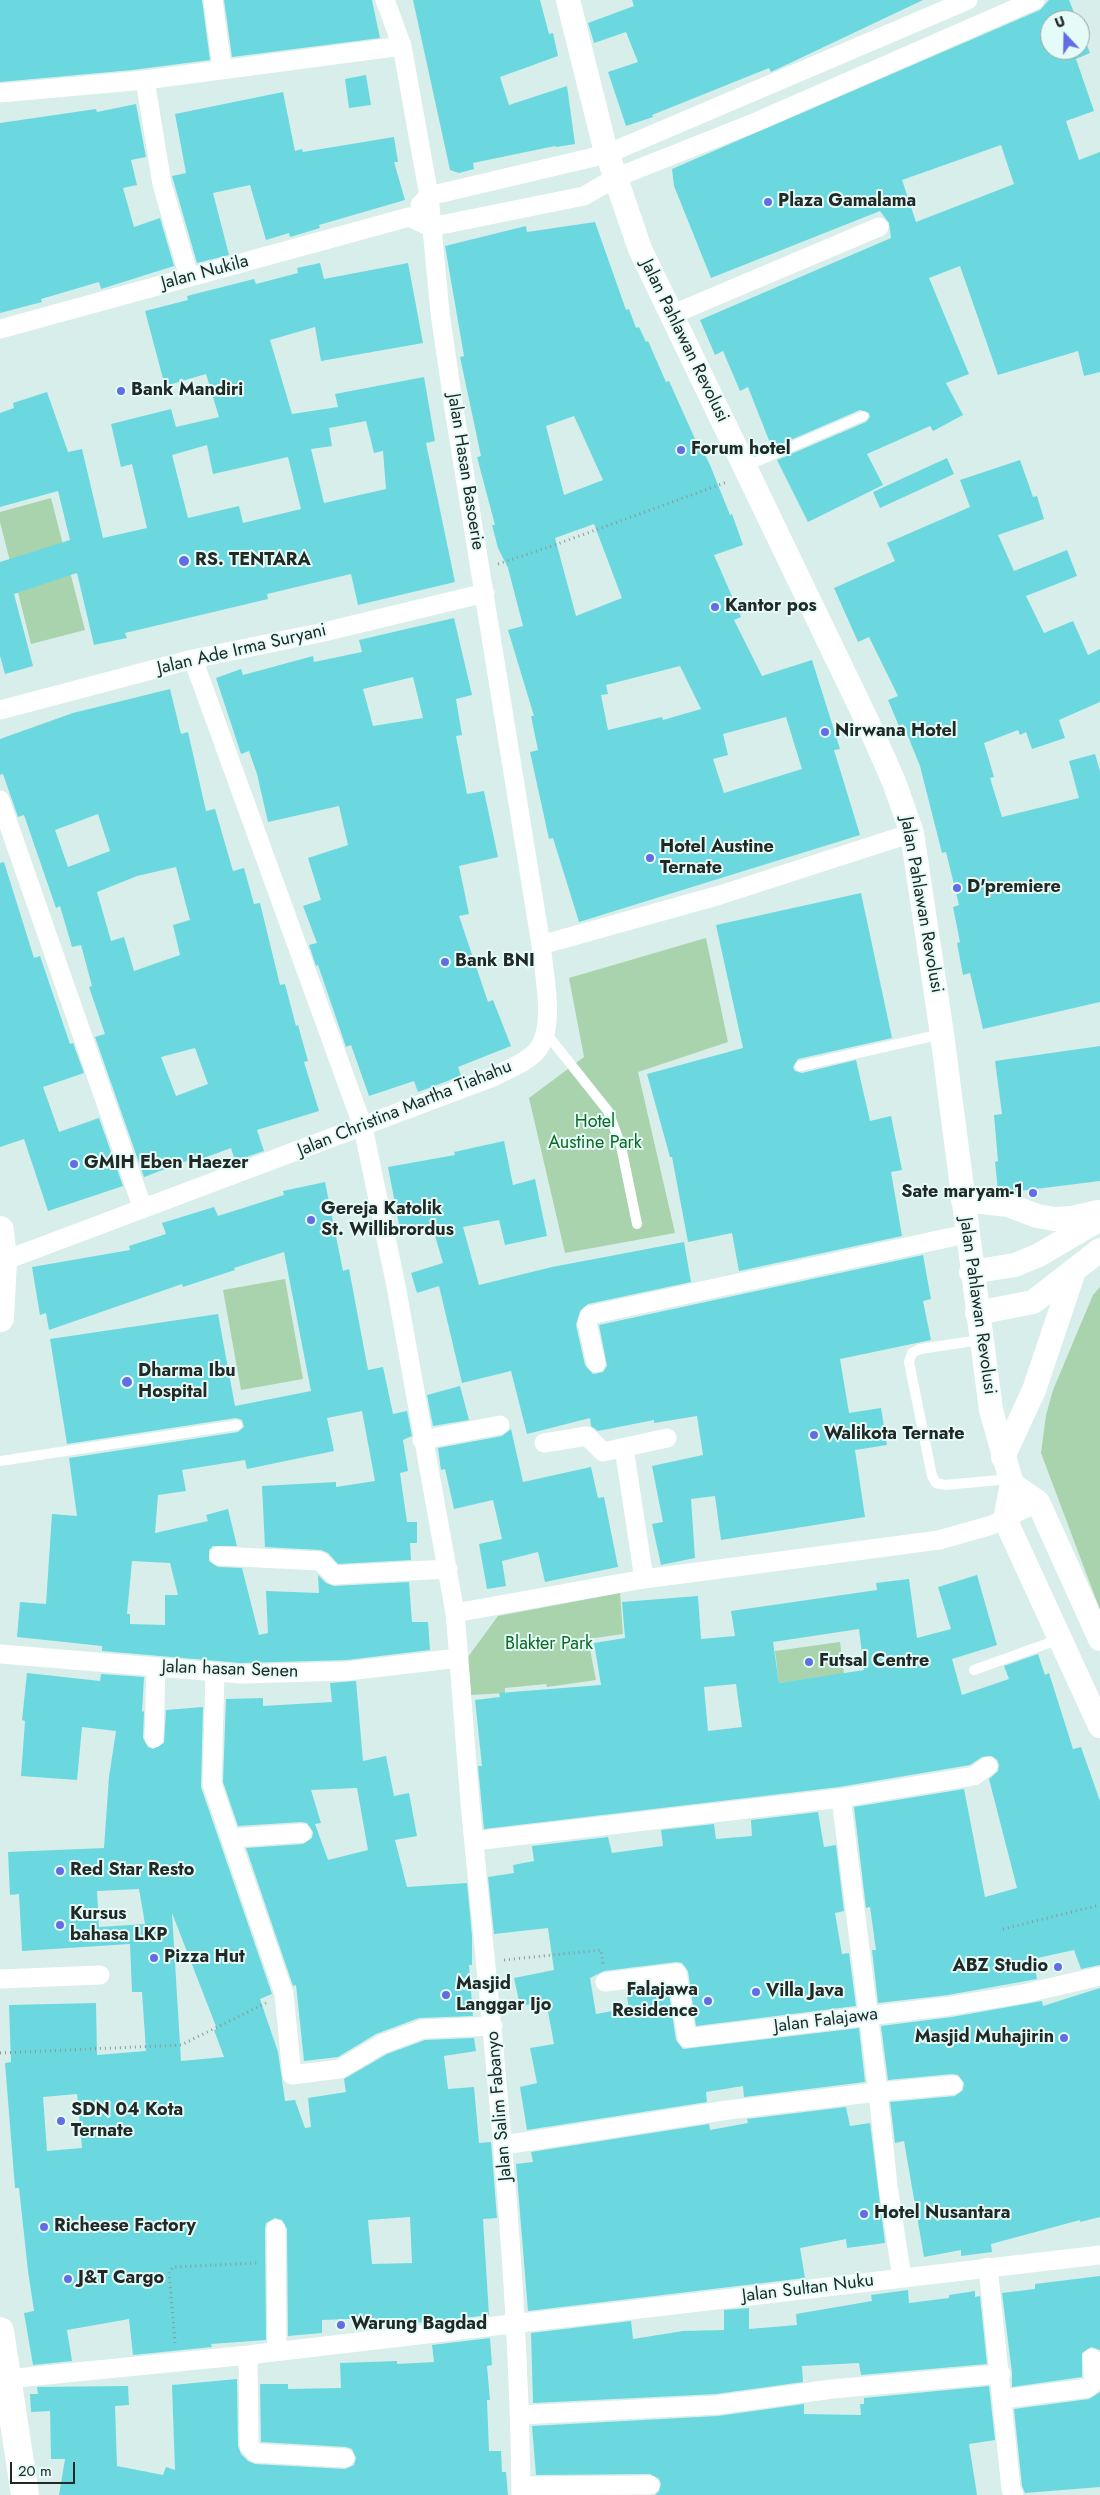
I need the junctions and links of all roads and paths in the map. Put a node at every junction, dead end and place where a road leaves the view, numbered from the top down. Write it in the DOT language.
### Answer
graph roads {
  1 [pos="213,0"];
  2 [pos="385,0"];
  3 [pos="568,0"];
  4 [pos="968,0"];
  5 [pos="1035,0"];
  6 [pos="402,46"];
  7 [pos="222,68"];
  8 [pos="145,80"];
  9 [pos="0,93"];
  10 [pos="607,154"];
  11 [pos="615,178"];
  12 [pos="429,196"];
  13 [pos="409,217"];
  14 [pos="431,227"];
  15 [pos="879,227"];
  16 [pos="189,278"];
  17 [pos="671,315"];
  18 [pos="0,329"];
  19 [pos="863,416"];
  20 [pos="746,471"];
  21 [pos="480,569"];
  22 [pos="485,593"];
  23 [pos="193,659"];
  24 [pos="0,710"];
  25 [pos="0,800"];
  26 [pos="912,833"];
  27 [pos="541,946"];
  28 [pos="546,1033"];
  29 [pos="942,1034"];
  30 [pos="800,1066"];
  31 [pos="363,1127"];
  32 [pos="963,1200"];
  33 [pos="143,1209"];
  34 [pos="1100,1211"];
  35 [pos="1100,1219"];
  36 [pos="637,1224"];
  37 [pos="0,1230"];
  38 [pos="966,1234"];
  39 [pos="1100,1250"];
  40 [pos="3,1261"];
  41 [pos="1074,1271"];
  42 [pos="971,1272"];
  43 [pos="977,1313"];
  44 [pos="0,1318"];
  45 [pos="980,1340"];
  46 [pos="596,1363"];
  47 [pos="237,1424"];
  48 [pos="500,1425"];
  49 [pos="667,1438"];
  50 [pos="422,1440"];
  51 [pos="544,1443"];
  52 [pos="624,1448"];
  53 [pos="1003,1457"];
  54 [pos="0,1462"];
  55 [pos="1011,1482"];
  56 [pos="1038,1502"];
  57 [pos="1006,1519"];
  58 [pos="219,1556"];
  59 [pos="448,1569"];
  60 [pos="644,1579"];
  61 [pos="455,1613"];
  62 [pos="1060,1639"];
  63 [pos="1100,1639"];
  64 [pos="0,1654"];
  65 [pos="459,1658"];
  66 [pos="156,1668"];
  67 [pos="974,1670"];
  68 [pos="214,1673"];
  69 [pos="1100,1726"];
  70 [pos="154,1738"];
  71 [pos="988,1766"];
  72 [pos="842,1798"];
  73 [pos="302,1833"];
  74 [pos="232,1838"];
  75 [pos="474,1841"];
  76 [pos="1100,1905"];
  77 [pos="1003,1929"];
  78 [pos="486,1962"];
  79 [pos="100,1975"];
  80 [pos="1100,1976"];
  81 [pos="0,1979"];
  82 [pos="605,1982"];
  83 [pos="284,1994"];
  84 [pos="869,2016"];
  85 [pos="492,2026"];
  86 [pos="0,2053"];
  87 [pos="953,2084"];
  88 [pos="878,2092"];
  89 [pos="504,2145"];
  90 [pos="276,2229"];
  91 [pos="1100,2255"];
  92 [pos="275,2263"];
  93 [pos="988,2267"];
  94 [pos="902,2278"];
  95 [pos="516,2323"];
  96 [pos="0,2331"];
  97 [pos="277,2351"];
  98 [pos="248,2355"];
  99 [pos="1092,2358"];
  100 [pos="176,2362"];
  101 [pos="1001,2374"];
  102 [pos="6,2379"];
  103 [pos="1003,2399"];
  104 [pos="520,2415"];
  105 [pos="346,2458"];
  106 [pos="650,2485"];
  107 [pos="521,2490"];
  108 [pos="25,2495"];
  109 [pos="1014,2495"];
  1 -- 7 [label="street"];
  2 -- 6 [label="street, Jalan Hasan Basoerie"];
  3 -- 10 [label="street, Jalan Pahlawan Revolusi"];
  4 -- 10 [label="street"];
  5 -- 11 [label="street"];
  6 -- 7 [label="street"];
  6 -- 12 [label="street, Jalan Hasan Basoerie"];
  7 -- 8 [label="street"];
  8 -- 9 [label="street"];
  8 -- 16 [label="street"];
  10 -- 11 [label="street, Jalan Pahlawan Revolusi"];
  10 -- 12 [label="street"];
  11 -- 14 [label="street"];
  11 -- 17 [label="street, Jalan Pahlawan Revolusi"];
  12 -- 13 [label="street"];
  12 -- 14 [label="street, Jalan Hasan Basoerie"];
  13 -- 14 [label="street"];
  13 -- 16 [label="street, Jalan Nukila"];
  14 -- 21 [label="street, Jalan Hasan Basoerie"];
  15 -- 17 [label="street"];
  16 -- 18 [label="street, Jalan Nukila"];
  17 -- 20 [label="street, Jalan Pahlawan Revolusi"];
  19 -- 20 [label="lane"];
  20 -- 21 [label="path"];
  20 -- 26 [label="street, Jalan Pahlawan Revolusi"];
  21 -- 22 [label="street, Jalan Hasan Basoerie"];
  22 -- 23 [label="street, Jalan Ade Irma Suryani"];
  22 -- 27 [label="street, Jalan Hasan Basoerie"];
  23 -- 24 [label="street, Jalan Ade Irma Suryani"];
  23 -- 31 [label="street, Jalan Salim Fabanyo"];
  25 -- 33 [label="street"];
  26 -- 27 [label="street"];
  26 -- 29 [label="street, Jalan Pahlawan Revolusi"];
  27 -- 28 [label="street"];
  28 -- 31 [label="street, Jalan Christina Martha Tiahahu"];
  28 -- 36 [label="lane"];
  29 -- 30 [label="lane"];
  29 -- 32 [label="street, Jalan Pahlawan Revolusi"];
  31 -- 33 [label="street, Jalan Christina Martha Tiahahu"];
  31 -- 50 [label="street, Jalan Salim Fabanyo"];
  32 -- 34 [label="street"];
  32 -- 38 [label="street, Jalan Pahlawan Revolusi"];
  33 -- 40 [label="street, Jalan Christina Martha Tiahahu"];
  35 -- 42 [label="street"];
  37 -- 40 [label="highway"];
  38 -- 42 [label="street, Jalan Pahlawan Revolusi"];
  38 -- 46 [label="street"];
  39 -- 41 [label="street"];
  40 -- 44 [label="highway"];
  41 -- 43 [label="street"];
  41 -- 53 [label="street"];
  42 -- 43 [label="street, Jalan Pahlawan Revolusi"];
  43 -- 45 [label="street, Jalan Pahlawan Revolusi"];
  45 -- 53 [label="street, Jalan Pahlawan Revolusi"];
  45 -- 55 [label="lane"];
  47 -- 54 [label="lane"];
  48 -- 50 [label="street"];
  49 -- 52 [label="street"];
  50 -- 59 [label="street, Jalan Salim Fabanyo"];
  51 -- 52 [label="street"];
  52 -- 60 [label="street"];
  53 -- 55 [label="street, Jalan Pahlawan Revolusi"];
  55 -- 56 [label="street"];
  55 -- 57 [label="street, Jalan Pahlawan Revolusi"];
  56 -- 57 [label="street"];
  56 -- 63 [label="street"];
  57 -- 60 [label="street"];
  57 -- 62 [label="street"];
  58 -- 59 [label="street"];
  59 -- 61 [label="street, Jalan Salim Fabanyo"];
  60 -- 61 [label="street"];
  61 -- 65 [label="street, Jalan Salim Fabanyo"];
  62 -- 67 [label="lane"];
  62 -- 69 [label="street"];
  64 -- 66 [label="street, Jalan hasan Senen"];
  65 -- 68 [label="street, Jalan hasan Senen"];
  65 -- 75 [label="street, Jalan Salim Fabanyo"];
  66 -- 68 [label="street, Jalan hasan Senen"];
  66 -- 70 [label="street"];
  68 -- 74 [label="street"];
  71 -- 72 [label="street"];
  72 -- 75 [label="street"];
  72 -- 84 [label="street"];
  73 -- 74 [label="street"];
  74 -- 83 [label="street"];
  75 -- 78 [label="street, Jalan Salim Fabanyo"];
  76 -- 77 [label="path"];
  78 -- 82 [label="path"];
  78 -- 85 [label="street, Jalan Salim Fabanyo"];
  79 -- 81 [label="street"];
  80 -- 84 [label="street, Jalan Falajawa"];
  82 -- 84 [label="street, Jalan Falajawa"];
  83 -- 85 [label="street"];
  83 -- 86 [label="path"];
  84 -- 88 [label="street"];
  85 -- 89 [label="street, Jalan Salim Fabanyo"];
  87 -- 88 [label="street"];
  88 -- 89 [label="street"];
  88 -- 94 [label="street"];
  89 -- 95 [label="street, Jalan Salim Fabanyo"];
  90 -- 92 [label="street"];
  91 -- 93 [label="street, Jalan Sultan Nuku"];
  92 -- 97 [label="street"];
  92 -- 100 [label="path"];
  93 -- 94 [label="street, Jalan Sultan Nuku"];
  93 -- 101 [label="street"];
  94 -- 95 [label="street, Jalan Sultan Nuku"];
  95 -- 97 [label="street, Jalan Sultan Nuku"];
  95 -- 104 [label="street, Jalan Salim Fabanyo"];
  96 -- 102 [label="highway"];
  97 -- 98 [label="street, Jalan Sultan Nuku"];
  98 -- 100 [label="street, Jalan Sultan Nuku"];
  98 -- 105 [label="street"];
  99 -- 103 [label="street"];
  100 -- 102 [label="street, Jalan Sultan Nuku"];
  101 -- 103 [label="street"];
  101 -- 104 [label="street"];
  102 -- 108 [label="highway"];
  103 -- 109 [label="street"];
  104 -- 107 [label="street, Jalan Salim Fabanyo"];
  106 -- 107 [label="street"];
}
